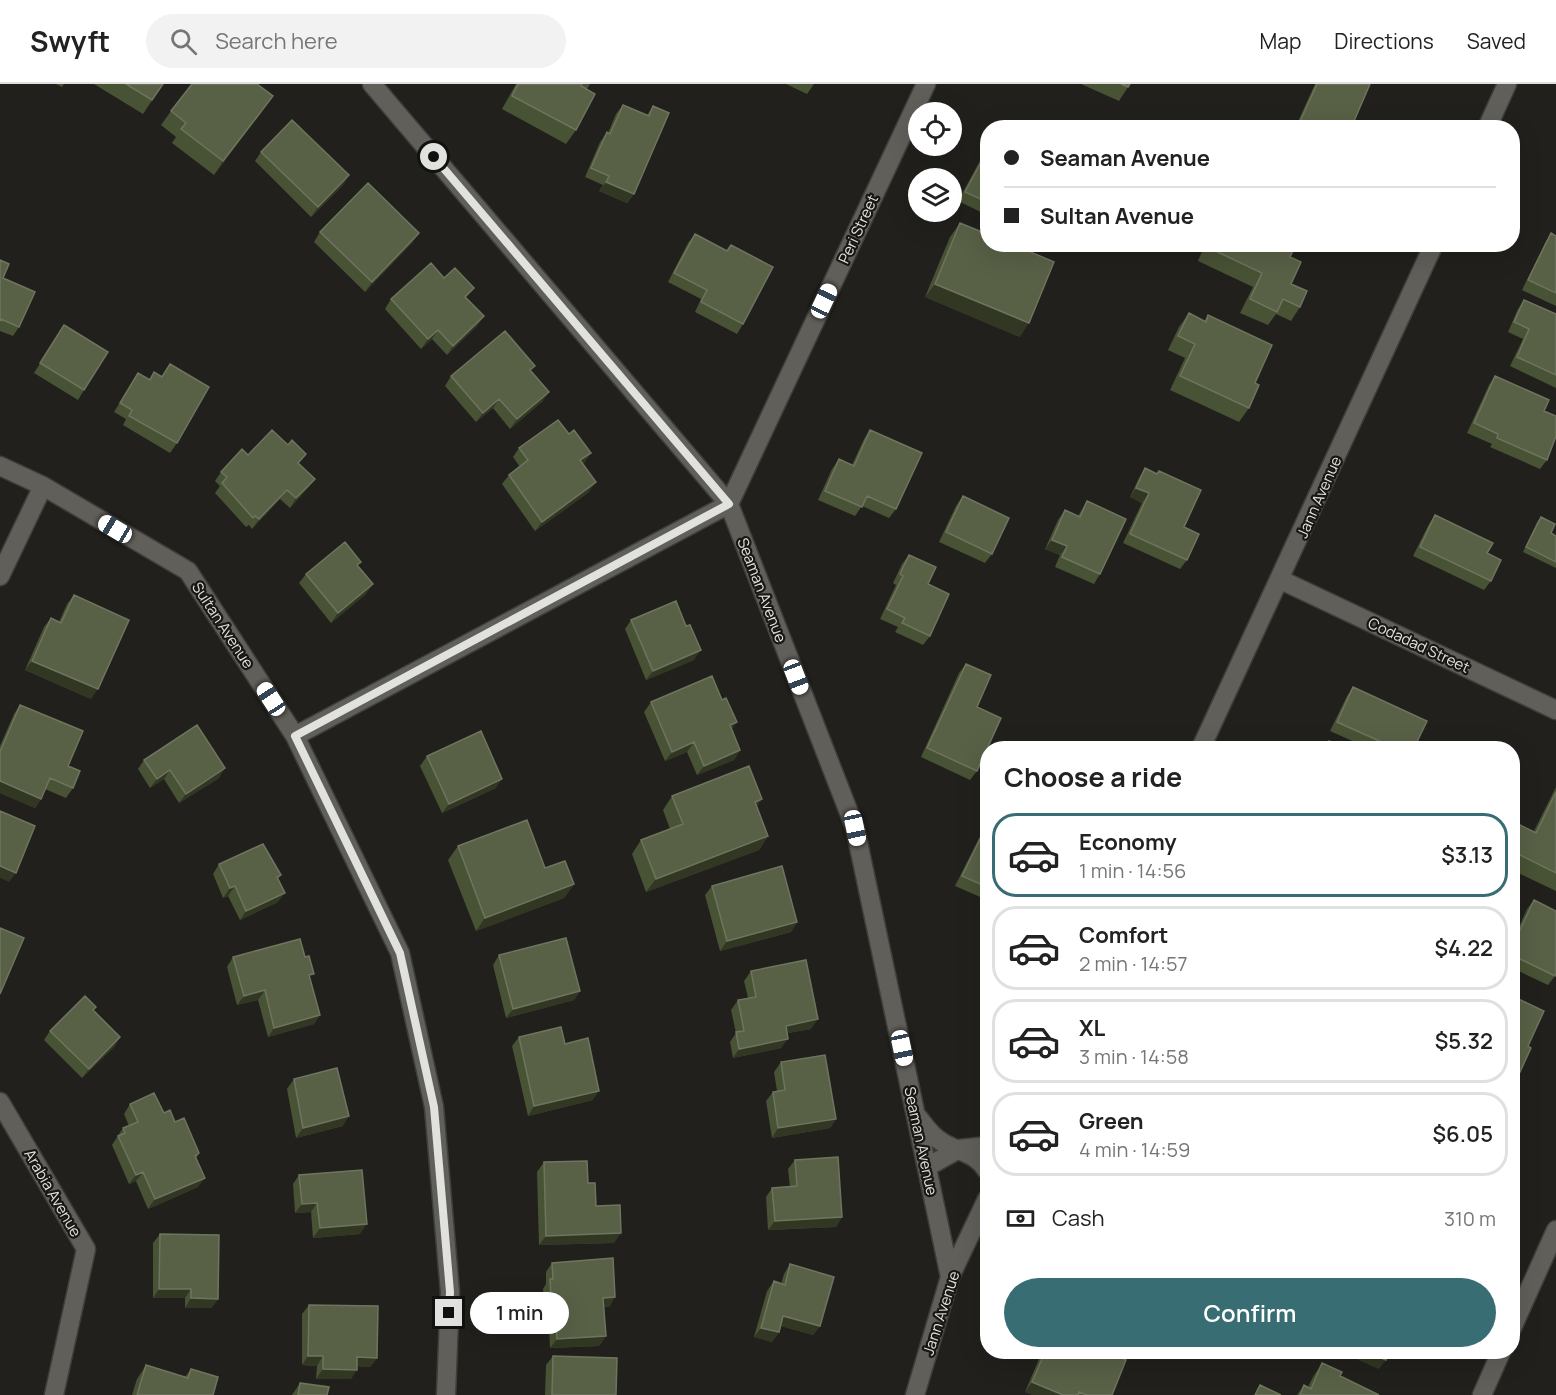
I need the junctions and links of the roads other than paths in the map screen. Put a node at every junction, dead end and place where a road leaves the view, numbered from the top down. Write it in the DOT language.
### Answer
graph roads {
  1 [pos="372,84"];
  2 [pos="926,84"];
  3 [pos="1507,84"];
  4 [pos="1491,120"];
  5 [pos="1430,252"];
  6 [pos="0,466"];
  7 [pos="43,486"];
  8 [pos="729,504"];
  9 [pos="0,576"];
  10 [pos="1281,580"];
  11 [pos="1556,710"];
  12 [pos="295,736"];
  13 [pos="1204,741"];
  14 [pos="0,1102"];
  15 [pos="915,1114"];
  16 [pos="980,1147"];
  17 [pos="959,1149"];
  18 [pos="980,1163"];
  19 [pos="927,1167"];
  20 [pos="980,1215"];
  21 [pos="940,1228"];
  22 [pos="1556,1230"];
  23 [pos="971,1234"];
  24 [pos="950,1277"];
  25 [pos="1520,1310"];
  26 [pos="1499,1359"];
  27 [pos="54,1395"];
  28 [pos="446,1395"];
  29 [pos="915,1395"];
  30 [pos="1482,1395"];
  1 -- 8 [label="street, Seaman Avenue"];
  2 -- 8 [label="street, Peri Street"];
  3 -- 4 [label="street"];
  5 -- 10 [label="street, Jann Avenue"];
  6 -- 7 [label="street, Sultan Avenue"];
  7 -- 9 [label="street"];
  7 -- 12 [label="street, Sultan Avenue"];
  8 -- 12 [label="street"];
  8 -- 15 [label="street, Seaman Avenue"];
  10 -- 11 [label="street, Codadad Street"];
  10 -- 13 [label="street, Jann Avenue"];
  12 -- 28 [label="street, Sultan Avenue"];
  14 -- 27 [label="street, Arabia Avenue"];
  15 -- 17 [label="street"];
  15 -- 19 [label="street, Seaman Avenue"];
  16 -- 17 [label="street"];
  17 -- 18 [label="street"];
  17 -- 19 [label="street"];
  19 -- 21 [label="street, Seaman Avenue"];
  20 -- 23 [label="street, Jann Avenue"];
  21 -- 23 [label="street"];
  21 -- 24 [label="street, Seaman Avenue"];
  22 -- 25 [label="street"];
  23 -- 24 [label="street, Jann Avenue"];
  24 -- 29 [label="street, Jann Avenue"];
  26 -- 30 [label="street"];
}
